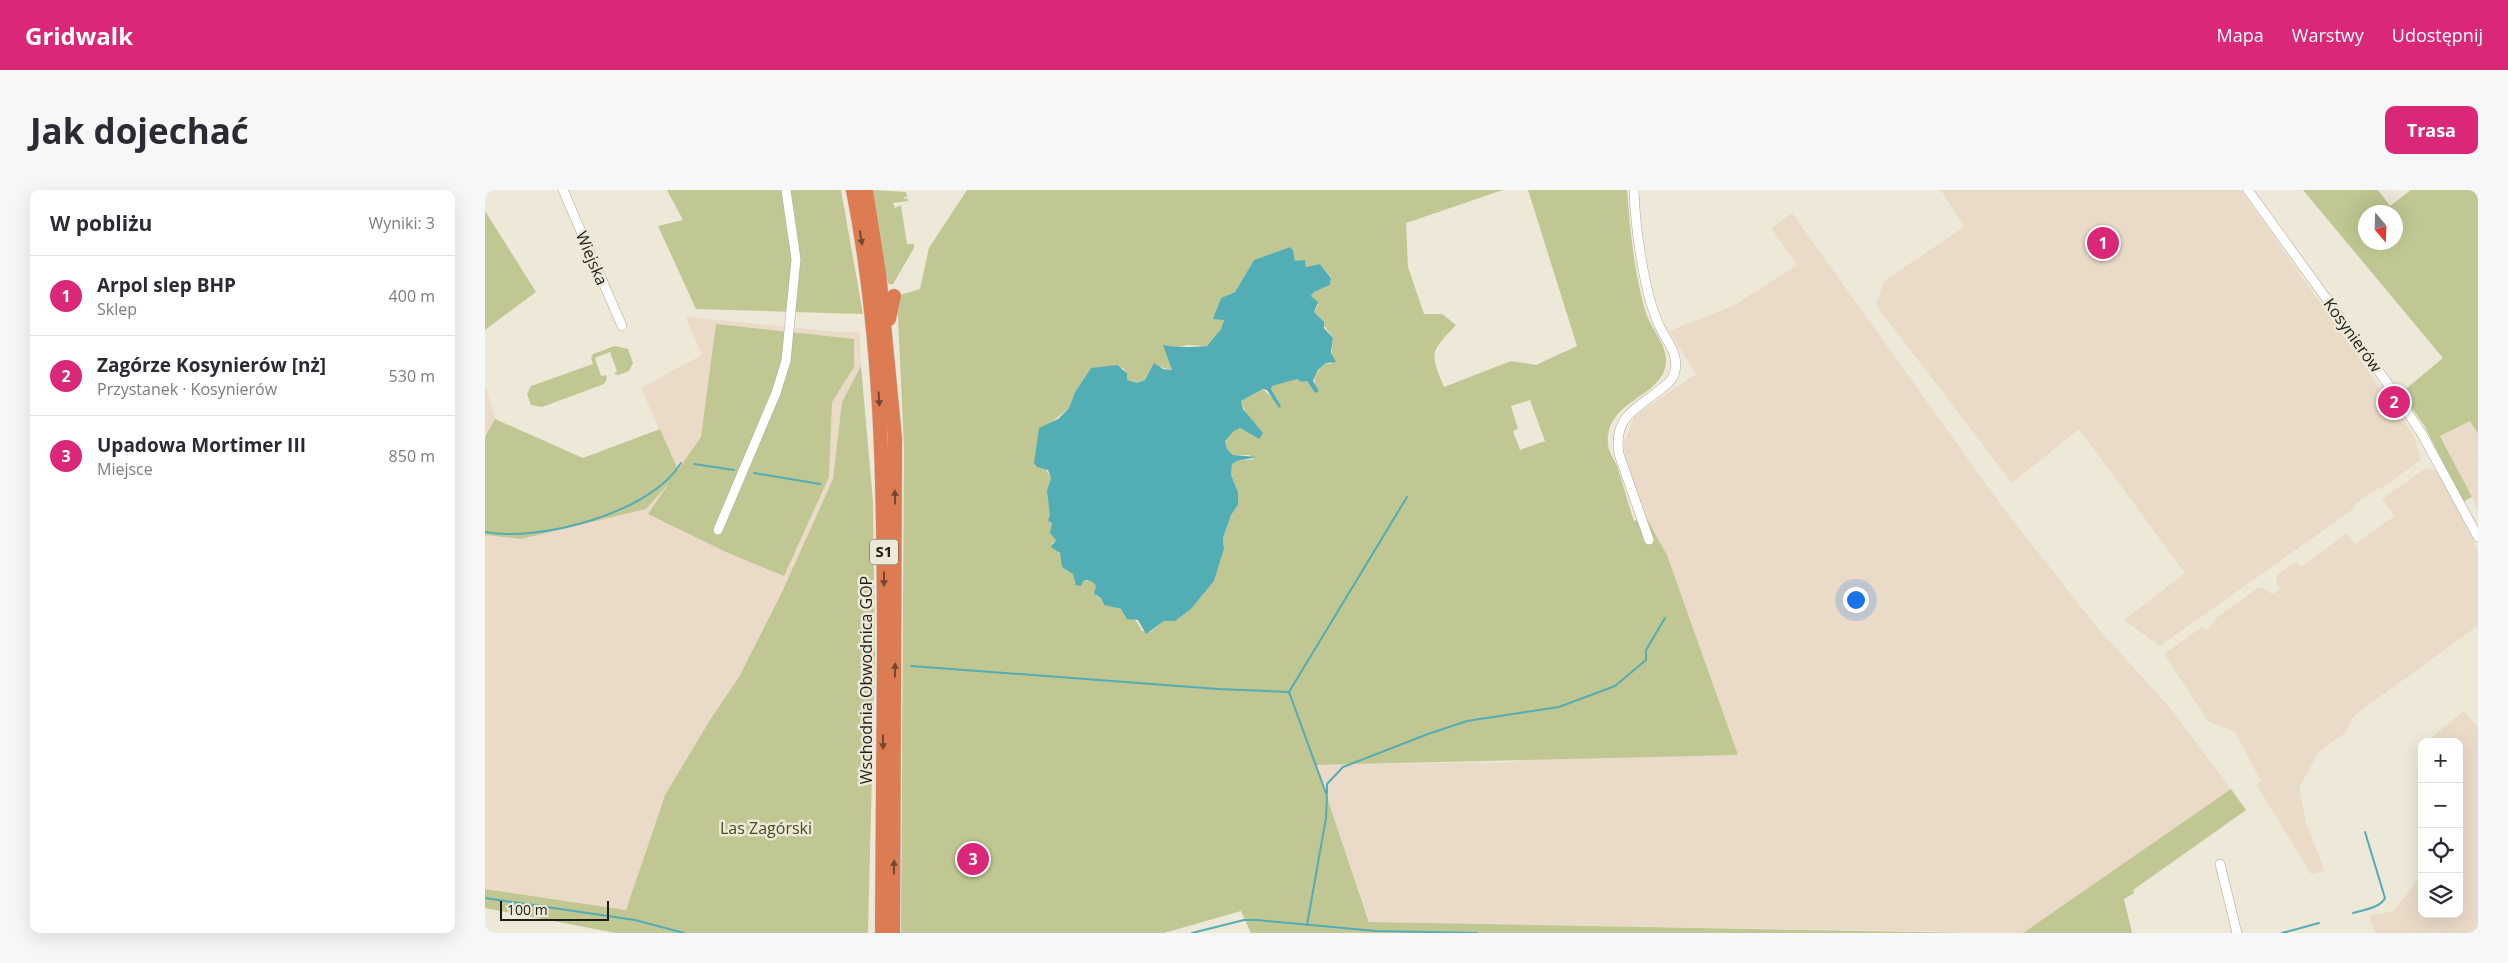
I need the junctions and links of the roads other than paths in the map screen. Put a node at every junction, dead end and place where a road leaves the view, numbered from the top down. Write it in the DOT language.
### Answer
graph roads {
  1 [pos="563,190"];
  2 [pos="786,190"];
  3 [pos="853,190"];
  4 [pos="866,190"];
  5 [pos="1634,190"];
  6 [pos="2248,190"];
  7 [pos="894,296"];
  8 [pos="622,326"];
  9 [pos="887,342"];
  10 [pos="718,530"];
  11 [pos="2478,537"];
  12 [pos="1649,540"];
  13 [pos="2220,864"];
  14 [pos="888,917"];
  15 [pos="882,933"];
  16 [pos="893,933"];
  17 [pos="2237,933"];
  1 -- 8 [label="street, Wiejska"];
  2 -- 10 [label="street"];
  3 -- 14 [label="highway, Wschodnia Obwodnica GOP / S1, one-way"];
  4 -- 9 [label="highway, Wschodnia Obwodnica GOP / S1"];
  5 -- 12 [label="street"];
  6 -- 11 [label="street, Kosynierów"];
  7 -- 9 [label="highway"];
  14 -- 9 [label="highway, Wschodnia Obwodnica GOP / S1, one-way"];
  13 -- 17 [label="street"];
  14 -- 15 [label="highway, Wschodnia Obwodnica GOP / S1"];
  14 -- 16 [label="highway, Wschodnia Obwodnica GOP / S1"];
}
